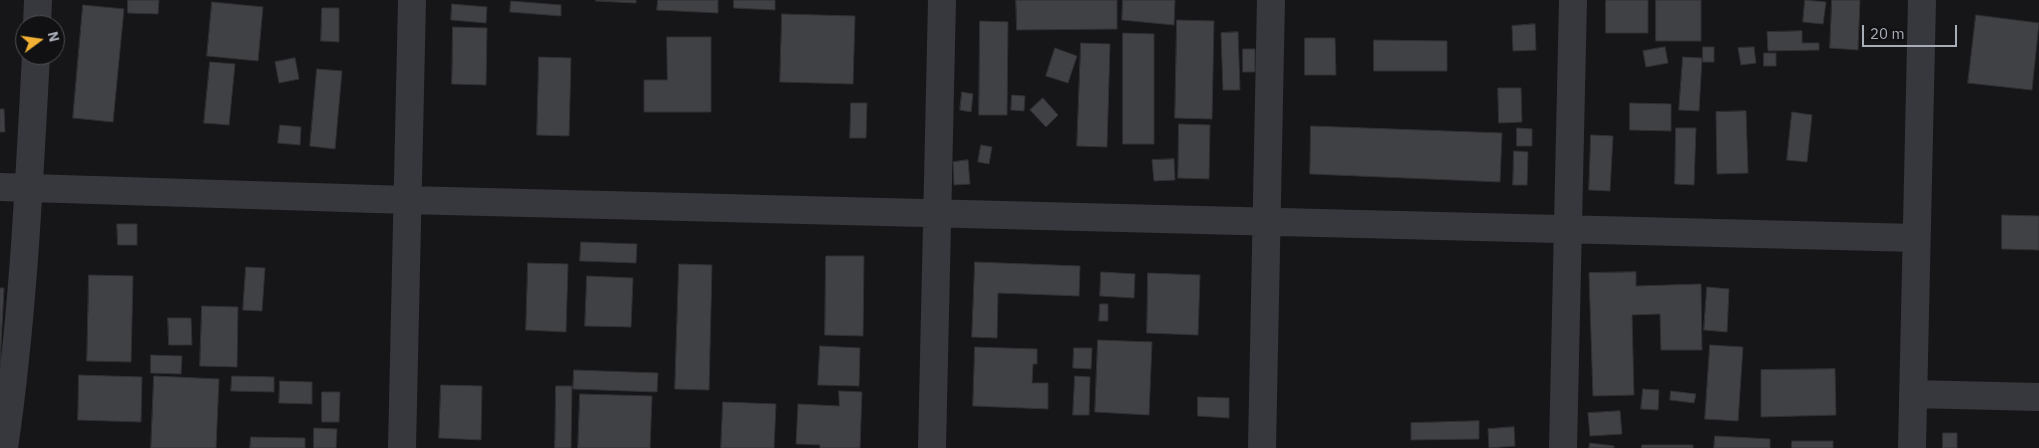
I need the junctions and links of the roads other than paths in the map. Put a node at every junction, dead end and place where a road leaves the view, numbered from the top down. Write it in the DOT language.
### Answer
graph roads {
  1 [pos="38,0"];
  2 [pos="412,0"];
  3 [pos="942,0"];
  4 [pos="1271,0"];
  5 [pos="1574,0"];
  6 [pos="1922,0"];
  7 [pos="37,15"];
  8 [pos="35,65"];
  9 [pos="0,187"];
  10 [pos="29,188"];
  11 [pos="408,200"];
  12 [pos="937,213"];
  13 [pos="1267,221"];
  14 [pos="1568,229"];
  15 [pos="1916,238"];
  16 [pos="1913,394"];
  17 [pos="2039,397"];
  18 [pos="4,448"];
  19 [pos="402,448"];
  20 [pos="932,448"];
  21 [pos="1262,448"];
  22 [pos="1564,448"];
  23 [pos="1912,448"];
  1 -- 7 [label="street"];
  2 -- 11 [label="street"];
  3 -- 12 [label="street"];
  4 -- 13 [label="street"];
  5 -- 14 [label="street"];
  6 -- 15 [label="street"];
  8 -- 10 [label="street"];
  9 -- 10 [label="street"];
  10 -- 11 [label="street"];
  10 -- 18 [label="street"];
  11 -- 12 [label="street"];
  11 -- 19 [label="street"];
  12 -- 13 [label="street"];
  12 -- 20 [label="street"];
  13 -- 14 [label="street"];
  13 -- 21 [label="street"];
  14 -- 15 [label="street"];
  14 -- 22 [label="street"];
  15 -- 16 [label="street"];
  16 -- 17 [label="street"];
  16 -- 23 [label="street"];
}
